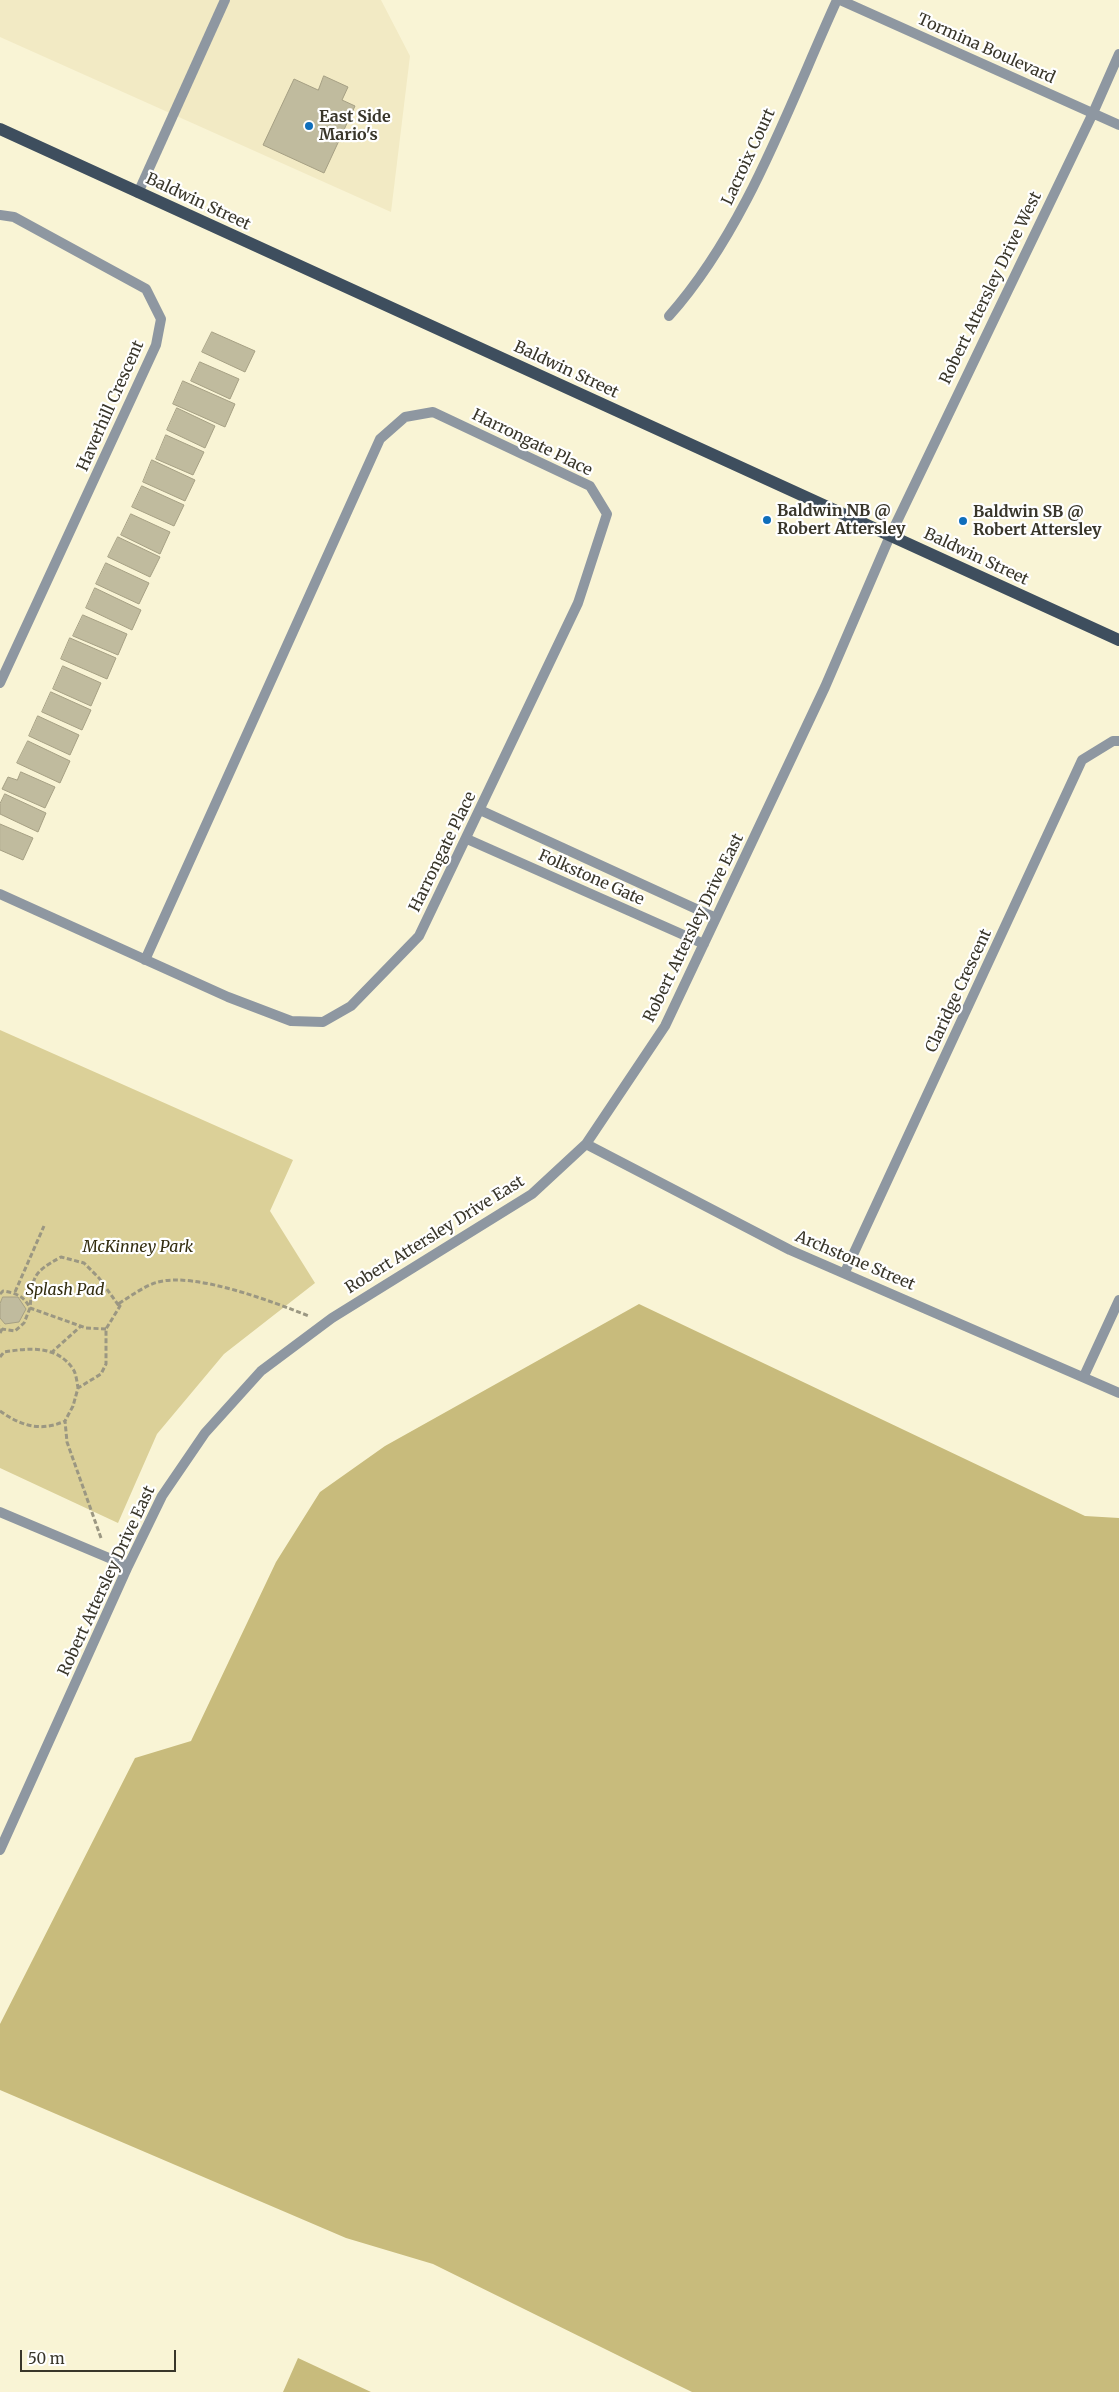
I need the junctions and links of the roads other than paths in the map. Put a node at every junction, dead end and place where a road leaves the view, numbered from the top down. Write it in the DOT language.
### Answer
graph roads {
  1 [pos="225,0"];
  2 [pos="838,0"];
  3 [pos="1119,54"];
  4 [pos="1093,113"];
  5 [pos="1119,126"];
  6 [pos="0,129"];
  7 [pos="138,192"];
  8 [pos="0,215"];
  9 [pos="669,316"];
  10 [pos="890,536"];
  11 [pos="1119,640"];
  12 [pos="0,683"];
  13 [pos="1119,741"];
  14 [pos="480,810"];
  15 [pos="467,839"];
  16 [pos="0,894"];
  17 [pos="716,918"];
  18 [pos="704,944"];
  19 [pos="145,960"];
  20 [pos="586,1144"];
  21 [pos="845,1272"];
  22 [pos="1119,1300"];
  23 [pos="1084,1376"];
  24 [pos="1119,1392"];
  25 [pos="0,1512"];
  26 [pos="128,1566"];
  27 [pos="0,1850"];
  1 -- 7 [label="street"];
  2 -- 4 [label="street, Tormina Boulevard"];
  2 -- 9 [label="street, Lacroix Court"];
  3 -- 4 [label="street, Robert Attersley Drive West"];
  4 -- 5 [label="street, Tormina Boulevard"];
  4 -- 10 [label="street, Robert Attersley Drive West"];
  6 -- 7 [label="main road, Baldwin Street"];
  7 -- 10 [label="main road, Baldwin Street"];
  8 -- 12 [label="street, Haverhill Crescent"];
  10 -- 11 [label="main road, Baldwin Street"];
  10 -- 17 [label="street, Robert Attersley Drive East"];
  13 -- 21 [label="street, Claridge Crescent"];
  14 -- 15 [label="street, Harrongate Place"];
  14 -- 17 [label="street, Folkstone Gate"];
  14 -- 19 [label="street, Harrongate Place"];
  15 -- 18 [label="street, Folkstone Gate"];
  15 -- 19 [label="street, Harrongate Place"];
  16 -- 19 [label="street, Harrongate Place"];
  17 -- 18 [label="street, Robert Attersley Drive East"];
  18 -- 20 [label="street, Robert Attersley Drive East"];
  20 -- 21 [label="street, Archstone Street"];
  20 -- 26 [label="street, Robert Attersley Drive East"];
  21 -- 23 [label="street, Archstone Street"];
  22 -- 23 [label="street"];
  23 -- 24 [label="street, Archstone Street"];
  25 -- 26 [label="street"];
  26 -- 27 [label="street, Robert Attersley Drive East"];
}
